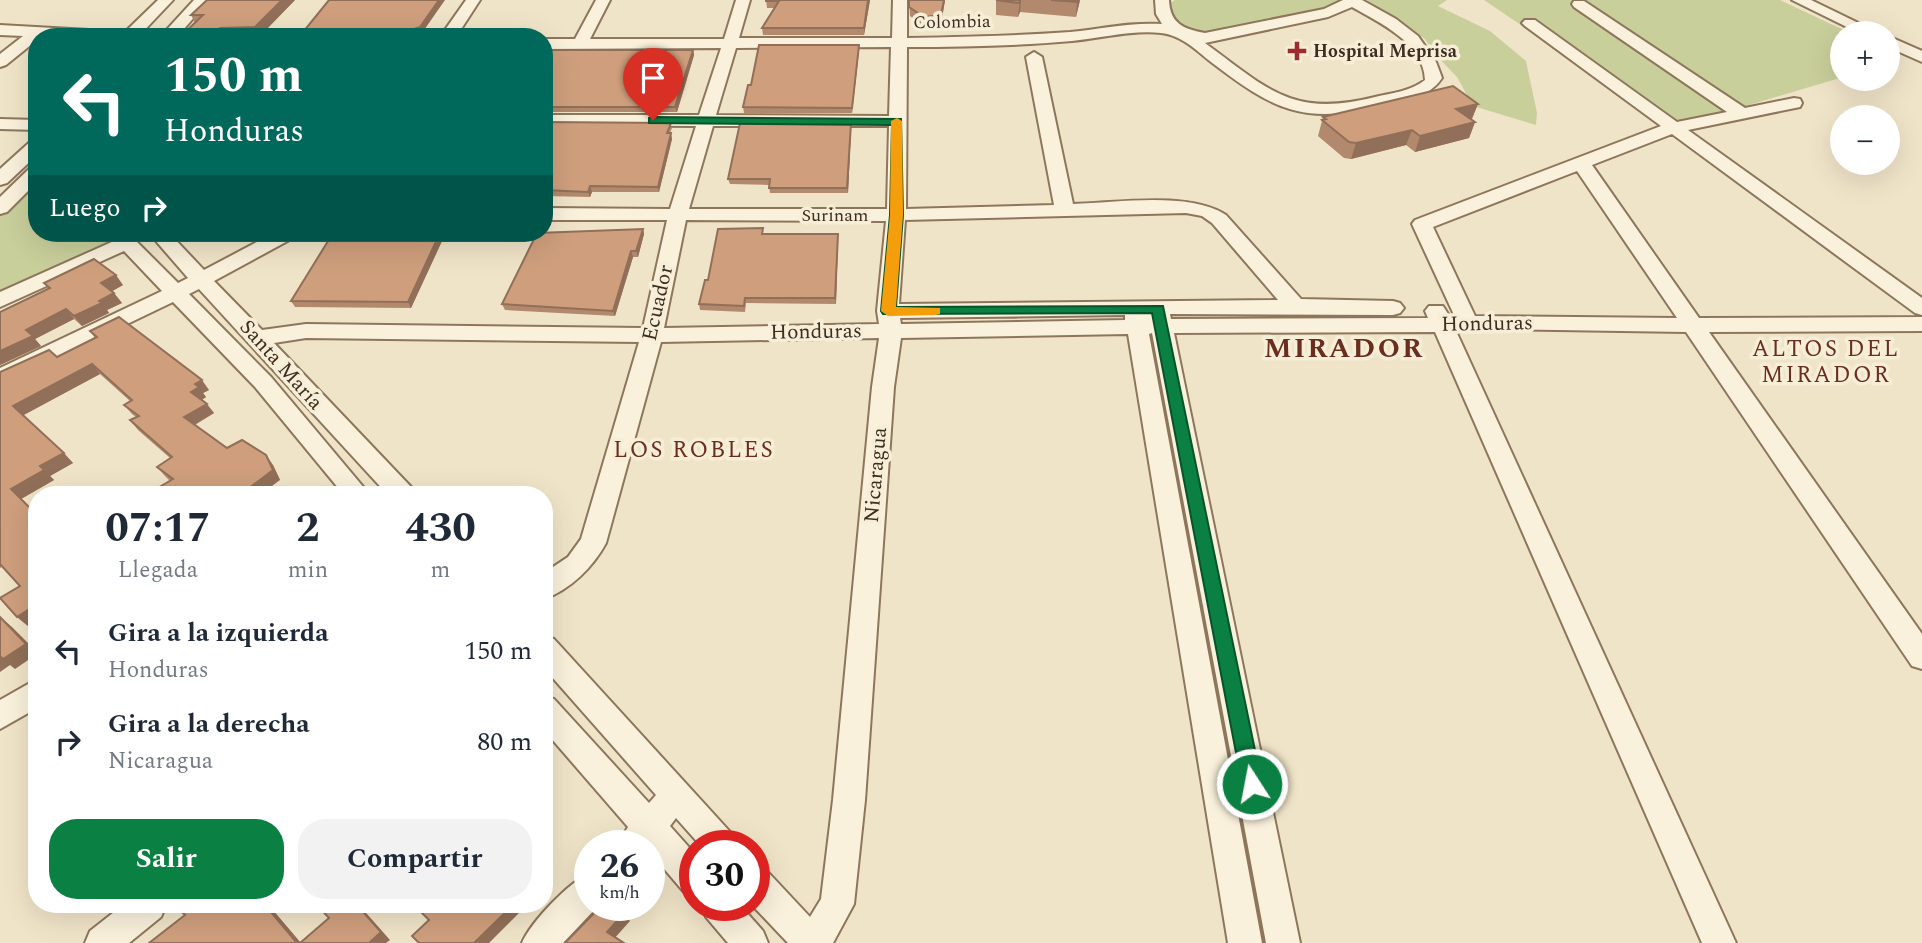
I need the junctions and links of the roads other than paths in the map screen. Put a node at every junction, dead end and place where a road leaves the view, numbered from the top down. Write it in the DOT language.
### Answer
graph roads {
  1 [pos="166,0"];
  2 [pos="181,0"];
  3 [pos="202,0"];
  4 [pos="214,0"];
  5 [pos="474,0"];
  6 [pos="603,0"];
  7 [pos="743,0"];
  8 [pos="900,0"];
  9 [pos="1351,0"];
  10 [pos="1799,0"];
  11 [pos="1166,3"];
  12 [pos="1579,4"];
  13 [pos="1845,21"];
  14 [pos="1530,23"];
  15 [pos="138,28"];
  16 [pos="154,28"];
  17 [pos="176,28"];
  18 [pos="189,28"];
  19 [pos="454,28"];
  20 [pos="0,30"];
  21 [pos="28,31"];
  22 [pos="1183,33"];
  23 [pos="28,40"];
  24 [pos="898,42"];
  25 [pos="730,43"];
  26 [pos="553,44"];
  27 [pos="580,44"];
  28 [pos="1900,47"];
  29 [pos="1034,57"];
  30 [pos="1922,57"];
  31 [pos="0,62"];
  32 [pos="1794,103"];
  33 [pos="1742,114"];
  34 [pos="553,120"];
  35 [pos="707,120"];
  36 [pos="897,121"];
  37 [pos="0,124"];
  38 [pos="28,125"];
  39 [pos="1672,128"];
  40 [pos="28,153"];
  41 [pos="1581,163"];
  42 [pos="0,179"];
  43 [pos="28,180"];
  44 [pos="0,208"];
  45 [pos="1065,212"];
  46 [pos="553,214"];
  47 [pos="678,214"];
  48 [pos="896,215"];
  49 [pos="114,242"];
  50 [pos="126,242"];
  51 [pos="167,242"];
  52 [pos="272,242"];
  53 [pos="201,281"];
  54 [pos="173,292"];
  55 [pos="0,300"];
  56 [pos="1295,306"];
  57 [pos="1922,310"];
  58 [pos="1452,317"];
  59 [pos="1148,319"];
  60 [pos="1690,320"];
  61 [pos="890,321"];
  62 [pos="1922,324"];
  63 [pos="652,335"];
  64 [pos="256,338"];
  65 [pos="0,377"];
  66 [pos="381,471"];
  67 [pos="344,486"];
  68 [pos="358,486"];
  69 [pos="395,486"];
  70 [pos="553,581"];
  71 [pos="1922,657"];
  72 [pos="553,658"];
  73 [pos="28,698"];
  74 [pos="0,716"];
  75 [pos="553,720"];
  76 [pos="676,795"];
  77 [pos="636,830"];
  78 [pos="646,830"];
  79 [pos="708,830"];
  80 [pos="665,855"];
  81 [pos="679,866"];
  82 [pos="770,899"];
  83 [pos="574,907"];
  84 [pos="139,913"];
  85 [pos="732,921"];
  86 [pos="102,943"];
  87 [pos="539,943"];
  88 [pos="751,943"];
  89 [pos="812,943"];
  90 [pos="1245,943"];
  91 [pos="1283,943"];
  92 [pos="1719,943"];
  1 -- 15 [label="street"];
  2 -- 16 [label="street"];
  3 -- 17 [label="street"];
  4 -- 18 [label="street"];
  5 -- 19 [label="street"];
  6 -- 27 [label="street"];
  7 -- 25 [label="street, Ecuador"];
  8 -- 24 [label="street, Nicaragua"];
  9 -- 22 [label="street, Colombia"];
  9 -- 22 [label="street"];
  10 -- 13 [label="street"];
  11 -- 22 [label="street"];
  12 -- 33 [label="street"];
  14 -- 39 [label="street"];
  20 -- 21 [label="street"];
  22 -- 24 [label="street, Colombia"];
  23 -- 31 [label="street"];
  24 -- 25 [label="street, Colombia"];
  24 -- 36 [label="street, Nicaragua"];
  25 -- 27 [label="street, Colombia"];
  25 -- 35 [label="street, Ecuador"];
  26 -- 27 [label="street, Colombia"];
  28 -- 30 [label="street"];
  29 -- 45 [label="street"];
  32 -- 33 [label="street"];
  33 -- 39 [label="street"];
  34 -- 35 [label="street"];
  35 -- 36 [label="street"];
  35 -- 47 [label="street, Ecuador"];
  36 -- 48 [label="street, Nicaragua"];
  37 -- 38 [label="street"];
  39 -- 41 [label="street"];
  39 -- 57 [label="street"];
  40 -- 42 [label="street"];
  41 -- 58 [label="street"];
  41 -- 60 [label="street"];
  43 -- 44 [label="street"];
  45 -- 48 [label="street, Surinam"];
  45 -- 56 [label="street, Surinam"];
  46 -- 47 [label="street, Surinam"];
  47 -- 48 [label="street, Surinam"];
  47 -- 63 [label="street, Ecuador"];
  48 -- 61 [label="street, Nicaragua"];
  49 -- 55 [label="street"];
  50 -- 54 [label="street, Santa María"];
  51 -- 53 [label="street, Santa María"];
  52 -- 53 [label="street"];
  53 -- 54 [label="street"];
  53 -- 64 [label="street, Santa María"];
  54 -- 65 [label="street"];
  54 -- 67 [label="street, Santa María"];
  56 -- 58 [label="street, Honduras"];
  56 -- 59 [label="street, Honduras"];
  57 -- 60 [label="street, Honduras"];
  58 -- 59 [label="street, Honduras"];
  58 -- 60 [label="street, Honduras"];
  58 -- 92 [label="street"];
  59 -- 61 [label="street, Honduras"];
  59 -- 90 [label="street"];
  59 -- 91 [label="street"];
  60 -- 62 [label="street, Honduras"];
  60 -- 71 [label="street"];
  61 -- 63 [label="street, Honduras"];
  61 -- 89 [label="street, Nicaragua"];
  63 -- 64 [label="street, Honduras"];
  63 -- 70 [label="street, Ecuador"];
  64 -- 66 [label="street, Santa María"];
  66 -- 68 [label="street"];
  66 -- 69 [label="street, Santa María"];
  72 -- 76 [label="street"];
  73 -- 74 [label="street"];
  75 -- 77 [label="street"];
  76 -- 78 [label="street"];
  76 -- 79 [label="street"];
  80 -- 81 [label="street"];
  82 -- 89 [label="street"];
  83 -- 87 [label="street"];
  84 -- 86 [label="street"];
  85 -- 88 [label="street"];
}
